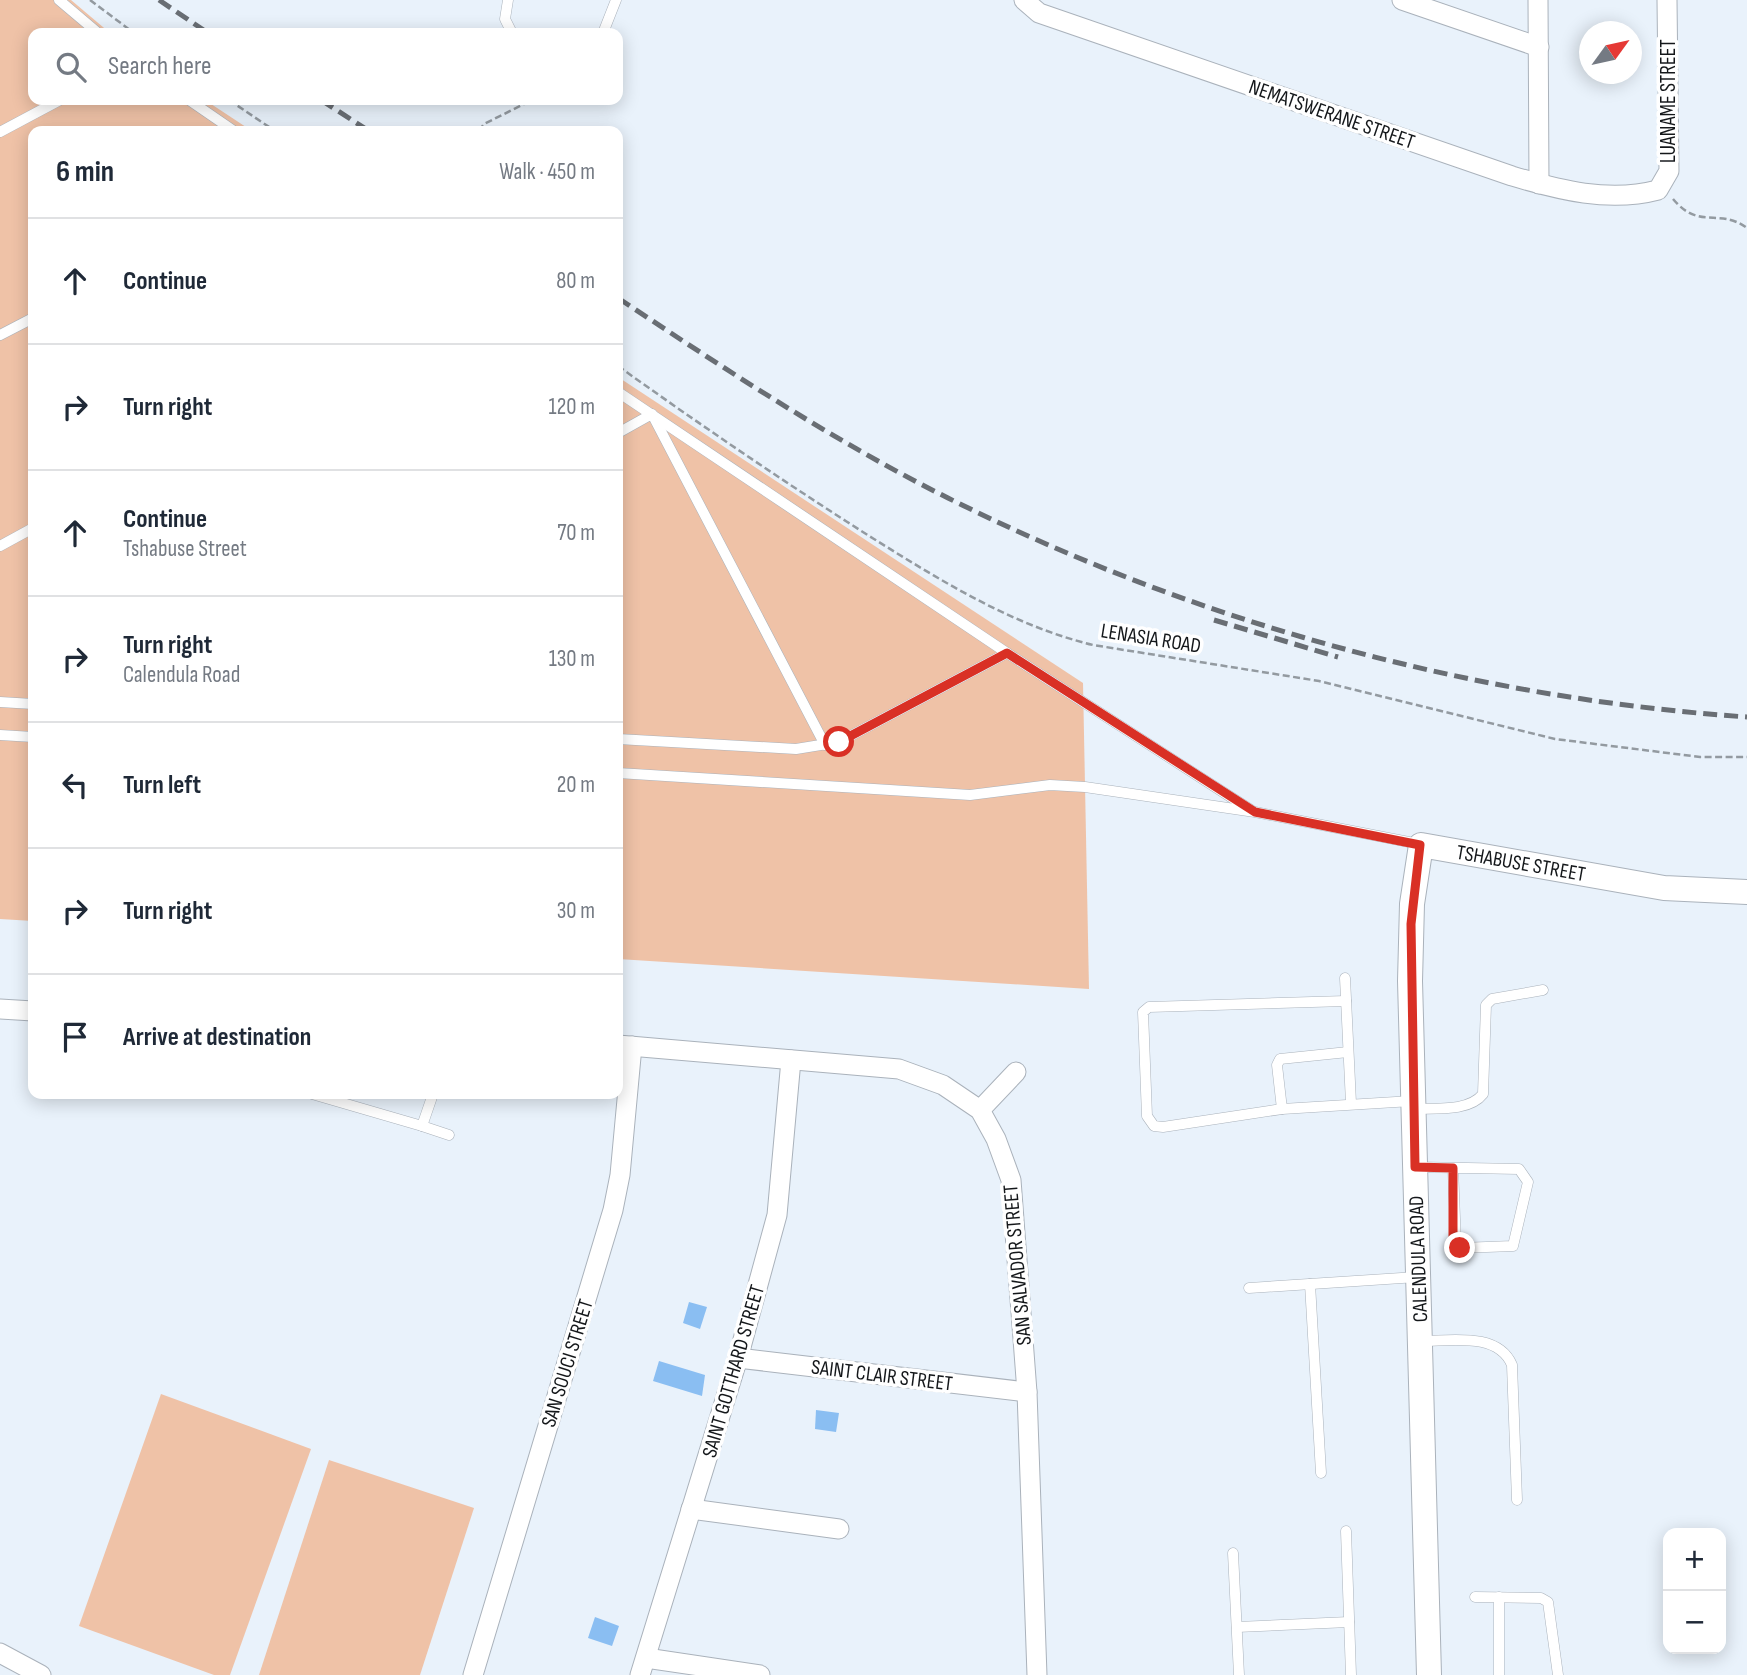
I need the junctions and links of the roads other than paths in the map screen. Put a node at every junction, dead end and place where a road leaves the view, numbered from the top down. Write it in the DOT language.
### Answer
graph roads {
  1 [pos="59,0"];
  2 [pos="508,0"];
  3 [pos="616,0"];
  4 [pos="1024,0"];
  5 [pos="1402,0"];
  6 [pos="1538,0"];
  7 [pos="1667,0"];
  8 [pos="92,28"];
  9 [pos="510,28"];
  10 [pos="605,28"];
  11 [pos="1539,47"];
  12 [pos="51,105"];
  13 [pos="196,105"];
  14 [pos="227,126"];
  15 [pos="0,132"];
  16 [pos="1539,184"];
  17 [pos="1656,189"];
  18 [pos="28,321"];
  19 [pos="0,335"];
  20 [pos="623,395"];
  21 [pos="652,414"];
  22 [pos="623,430"];
  23 [pos="28,531"];
  24 [pos="0,546"];
  25 [pos="1007,653"];
  26 [pos="0,702"];
  27 [pos="28,704"];
  28 [pos="0,735"];
  29 [pos="28,737"];
  30 [pos="623,739"];
  31 [pos="825,745"];
  32 [pos="623,773"];
  33 [pos="1255,812"];
  34 [pos="1420,845"];
  35 [pos="1747,892"];
  36 [pos="1345,978"];
  37 [pos="1543,990"];
  38 [pos="1346,1001"];
  39 [pos="0,1009"];
  40 [pos="28,1011"];
  41 [pos="625,1045"];
  42 [pos="1348,1052"];
  43 [pos="791,1060"];
  44 [pos="1016,1072"];
  45 [pos="623,1097"];
  46 [pos="329,1099"];
  47 [pos="431,1099"];
  48 [pos="623,1099"];
  49 [pos="1351,1103"];
  50 [pos="1413,1105"];
  51 [pos="1282,1109"];
  52 [pos="980,1110"];
  53 [pos="422,1126"];
  54 [pos="449,1135"];
  55 [pos="1415,1167"];
  56 [pos="1453,1168"];
  57 [pos="1418,1277"];
  58 [pos="1310,1284"];
  59 [pos="1249,1288"];
  60 [pos="1421,1341"];
  61 [pos="738,1358"];
  62 [pos="1027,1392"];
  63 [pos="1321,1473"];
  64 [pos="1517,1500"];
  65 [pos="691,1509"];
  66 [pos="839,1529"];
  67 [pos="1346,1531"];
  68 [pos="1233,1552"];
  69 [pos="1475,1597"];
  70 [pos="1499,1597"];
  71 [pos="1349,1622"];
  72 [pos="1237,1627"];
  73 [pos="0,1653"];
  74 [pos="643,1667"];
  75 [pos="41,1675"];
  76 [pos="473,1675"];
  77 [pos="760,1675"];
  78 [pos="1037,1675"];
  79 [pos="1239,1675"];
  80 [pos="1351,1675"];
  81 [pos="1429,1675"];
  82 [pos="1499,1675"];
  83 [pos="1558,1675"];
  1 -- 8 [label="lane"];
  2 -- 9 [label="lane"];
  3 -- 10 [label="lane"];
  4 -- 16 [label="street, NEMATSWERANE STREET"];
  5 -- 11 [label="street"];
  6 -- 11 [label="street"];
  7 -- 17 [label="street, LUANAME STREET"];
  11 -- 16 [label="street"];
  12 -- 15 [label="lane"];
  13 -- 14 [label="lane"];
  16 -- 17 [label="street, NEMATSWERANE STREET"];
  18 -- 19 [label="lane"];
  20 -- 21 [label="lane"];
  21 -- 22 [label="lane"];
  21 -- 25 [label="lane"];
  21 -- 31 [label="lane"];
  23 -- 24 [label="lane"];
  25 -- 31 [label="lane"];
  25 -- 33 [label="lane"];
  26 -- 27 [label="lane"];
  28 -- 29 [label="lane"];
  30 -- 31 [label="lane"];
  32 -- 33 [label="lane, TSHABUSE STREET"];
  33 -- 34 [label="lane, TSHABUSE STREET"];
  34 -- 35 [label="street, TSHABUSE STREET"];
  34 -- 50 [label="street, CALENDULA ROAD"];
  36 -- 38 [label="lane"];
  37 -- 50 [label="lane"];
  38 -- 42 [label="lane"];
  38 -- 51 [label="lane"];
  39 -- 40 [label="street"];
  41 -- 43 [label="street, SAN SALVADOR STREET"];
  41 -- 45 [label="street, SAN SOUCI STREET"];
  42 -- 49 [label="lane"];
  42 -- 51 [label="lane"];
  43 -- 52 [label="street, SAN SALVADOR STREET"];
  43 -- 61 [label="street, SAINT GOTTHARD STREET"];
  44 -- 52 [label="street"];
  46 -- 53 [label="lane"];
  47 -- 53 [label="lane"];
  48 -- 76 [label="street, SAN SOUCI STREET"];
  49 -- 50 [label="lane"];
  49 -- 51 [label="lane"];
  50 -- 55 [label="street, CALENDULA ROAD"];
  52 -- 62 [label="street, SAN SALVADOR STREET"];
  53 -- 54 [label="lane"];
  55 -- 56 [label="lane"];
  55 -- 57 [label="street, CALENDULA ROAD"];
  56 -- 56 [label="lane"];
  57 -- 58 [label="lane"];
  57 -- 60 [label="street, CALENDULA ROAD"];
  58 -- 59 [label="lane"];
  58 -- 63 [label="lane"];
  60 -- 64 [label="lane"];
  60 -- 81 [label="street, CALENDULA ROAD"];
  61 -- 62 [label="street, SAINT CLAIR STREET"];
  61 -- 65 [label="street, SAINT GOTTHARD STREET"];
  62 -- 78 [label="street, SAN SALVADOR STREET"];
  65 -- 66 [label="street"];
  65 -- 74 [label="street, SAINT GOTTHARD STREET"];
  67 -- 71 [label="lane"];
  68 -- 72 [label="lane"];
  69 -- 70 [label="lane"];
  70 -- 82 [label="lane"];
  70 -- 83 [label="lane"];
  71 -- 72 [label="lane"];
  71 -- 80 [label="lane"];
  72 -- 79 [label="lane"];
  73 -- 75 [label="street"];
  74 -- 77 [label="street"];
}
